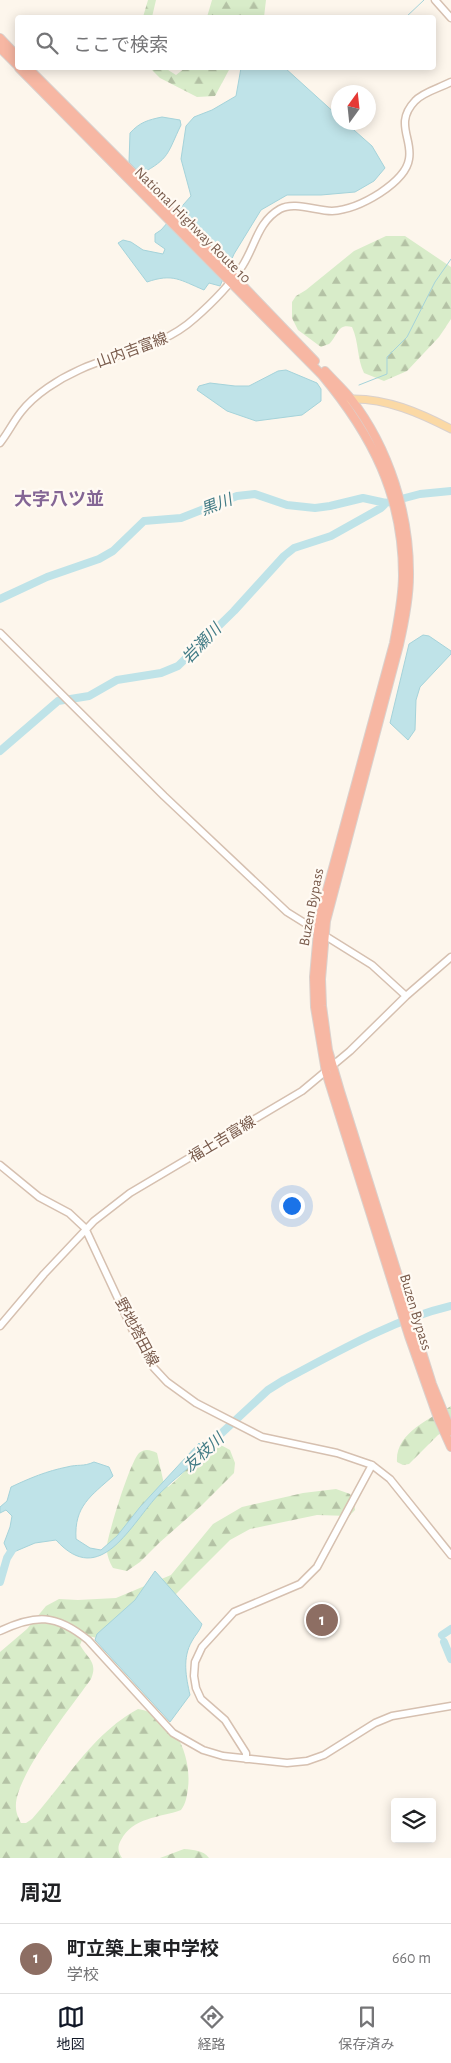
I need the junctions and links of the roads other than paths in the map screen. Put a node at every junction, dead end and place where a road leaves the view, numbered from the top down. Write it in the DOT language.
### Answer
graph roads {
  1 [pos="435,0"];
  2 [pos="451,18"];
  3 [pos="0,38"];
  4 [pos="0,48"];
  5 [pos="15,54"];
  6 [pos="15,64"];
  7 [pos="21,70"];
  8 [pos="30,70"];
  9 [pos="451,82"];
  10 [pos="170,215"];
  11 [pos="231,278"];
  12 [pos="348,401"];
  13 [pos="451,429"];
  14 [pos="0,443"];
  15 [pos="0,633"];
  16 [pos="320,934"];
  17 [pos="451,957"];
  18 [pos="406,996"];
  19 [pos="333,1065"];
  20 [pos="326,1072"];
  21 [pos="0,1165"];
  22 [pos="85,1228"];
  23 [pos="403,1304"];
  24 [pos="0,1326"];
  25 [pos="413,1335"];
  26 [pos="451,1431"];
  27 [pos="451,1446"];
  28 [pos="372,1465"];
  29 [pos="451,1556"];
  30 [pos="0,1631"];
  31 [pos="451,1706"];
  32 [pos="246,1759"];
  1 -- 2 [label="main road"];
  3 -- 5 [label="highway"];
  4 -- 6 [label="highway, National Highway Route 10"];
  7 -- 10 [label="highway, National Highway Route 10"];
  8 -- 10 [label="highway, National Highway Route 10"];
  9 -- 11 [label="main road, 山内吉富線"];
  10 -- 11 [label="highway, National Highway Route 10"];
  11 -- 12 [label="highway, National Highway Route 10"];
  11 -- 14 [label="main road, 山内吉富線"];
  12 -- 13 [label="main road"];
  12 -- 16 [label="highway, Buzen Bypass"];
  15 -- 16 [label="main road"];
  16 -- 18 [label="main road"];
  16 -- 19 [label="highway, Buzen Bypass"];
  16 -- 20 [label="highway, Buzen Bypass"];
  17 -- 18 [label="main road, 福土吉富線"];
  18 -- 19 [label="main road, 福土吉富線"];
  19 -- 20 [label="main road, 福土吉富線"];
  19 -- 23 [label="highway, Buzen Bypass"];
  20 -- 22 [label="main road, 福土吉富線"];
  20 -- 23 [label="highway, Buzen Bypass"];
  21 -- 22 [label="main road, 野地塔田線"];
  22 -- 24 [label="main road, 福土吉富線"];
  22 -- 28 [label="main road, 野地塔田線"];
  23 -- 25 [label="highway, Buzen Bypass"];
  25 -- 26 [label="highway, Buzen Bypass"];
  25 -- 27 [label="highway, Buzen Bypass"];
  28 -- 29 [label="main road, 野地塔田線"];
  28 -- 32 [label="main road"];
  30 -- 32 [label="main road"];
  31 -- 32 [label="main road"];
}
